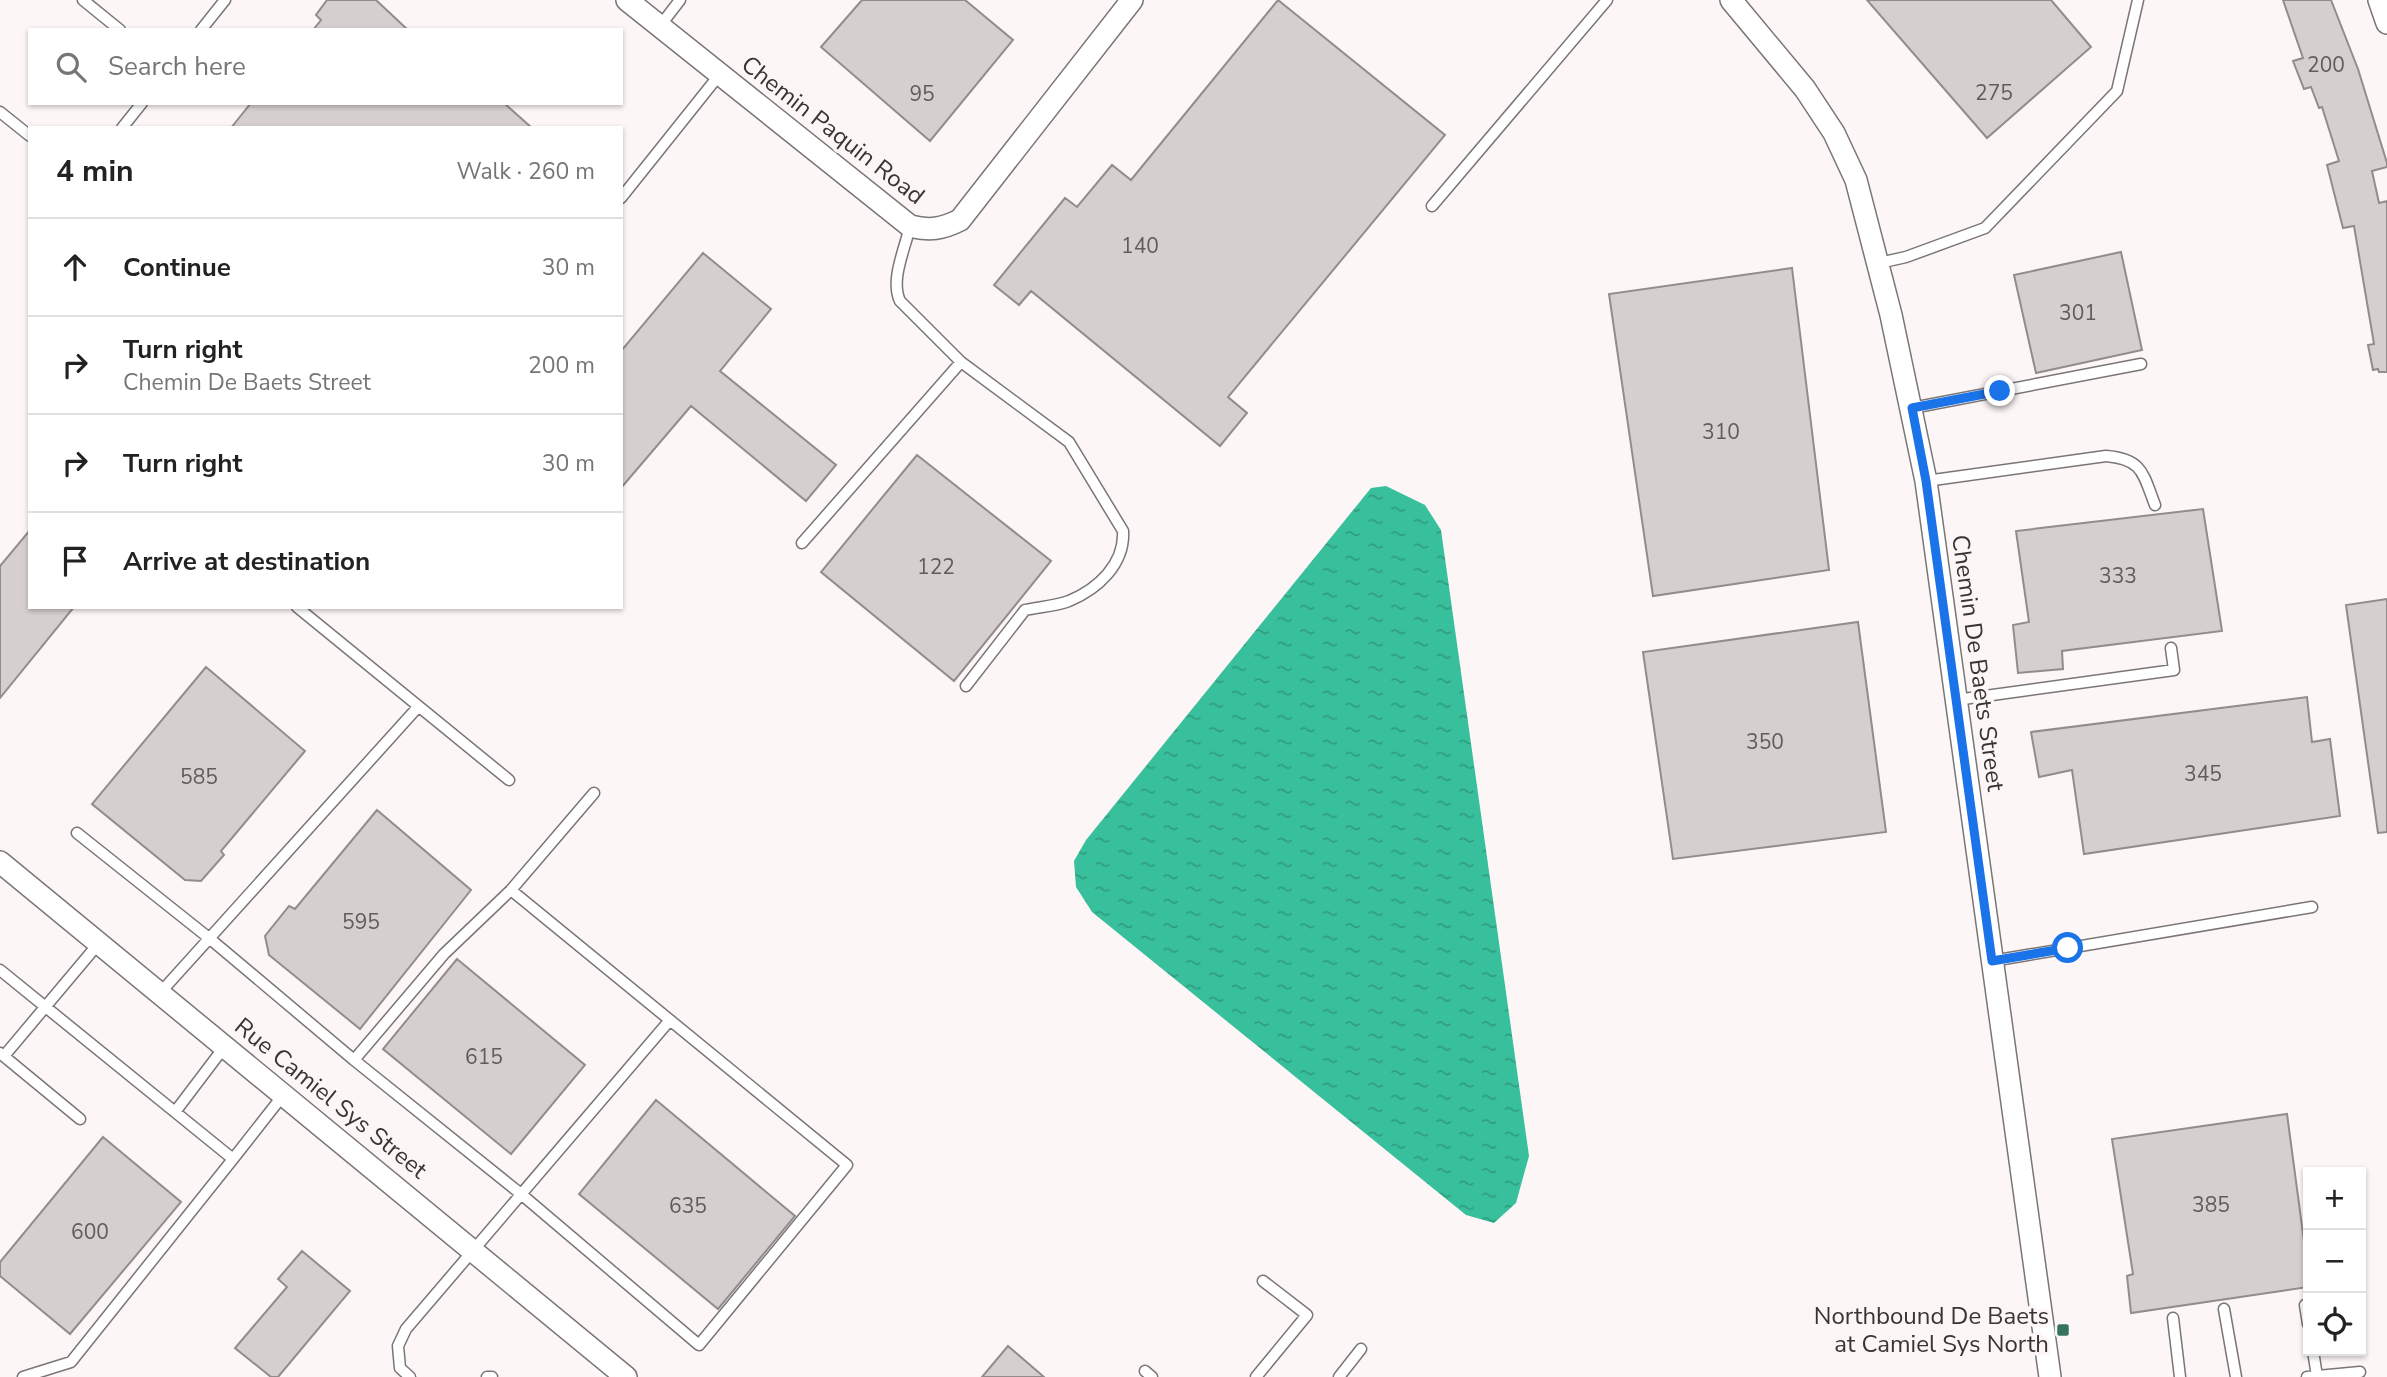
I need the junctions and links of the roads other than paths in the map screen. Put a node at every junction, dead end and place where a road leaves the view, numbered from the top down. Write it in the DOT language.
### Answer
graph roads {
  1 [pos="83,0"];
  2 [pos="225,0"];
  3 [pos="627,0"];
  4 [pos="680,0"];
  5 [pos="1132,0"];
  6 [pos="1607,0"];
  7 [pos="1731,0"];
  8 [pos="2138,0"];
  9 [pos="2379,0"];
  10 [pos="2387,23"];
  11 [pos="660,26"];
  12 [pos="118,28"];
  13 [pos="203,28"];
  14 [pos="720,74"];
  15 [pos="140,105"];
  16 [pos="0,112"];
  17 [pos="124,126"];
  18 [pos="28,134"];
  19 [pos="623,195"];
  20 [pos="1432,206"];
  21 [pos="910,226"];
  22 [pos="1879,263"];
  23 [pos="961,362"];
  24 [pos="2141,364"];
  25 [pos="1912,408"];
  26 [pos="1926,481"];
  27 [pos="2155,505"];
  28 [pos="802,543"];
  29 [pos="299,609"];
  30 [pos="2171,648"];
  31 [pos="966,686"];
  32 [pos="1956,700"];
  33 [pos="418,707"];
  34 [pos="509,780"];
  35 [pos="594,793"];
  36 [pos="77,833"];
  37 [pos="0,862"];
  38 [pos="511,890"];
  39 [pos="2312,907"];
  40 [pos="209,938"];
  41 [pos="99,943"];
  42 [pos="1992,961"];
  43 [pos="0,970"];
  44 [pos="160,993"];
  45 [pos="45,1006"];
  46 [pos="670,1020"];
  47 [pos="225,1046"];
  48 [pos="2,1055"];
  49 [pos="354,1060"];
  50 [pos="284,1094"];
  51 [pos="175,1112"];
  52 [pos="80,1119"];
  53 [pos="233,1159"];
  54 [pos="521,1194"];
  55 [pos="473,1249"];
  56 [pos="1263,1281"];
  57 [pos="2224,1309"];
  58 [pos="2173,1318"];
  59 [pos="1362,1349"];
  60 [pos="2313,1356"];
  61 [pos="2360,1372"];
  62 [pos="2312,1376"];
  63 [pos="23,1377"];
  64 [pos="410,1377"];
  65 [pos="486,1377"];
  66 [pos="492,1377"];
  67 [pos="626,1377"];
  68 [pos="1256,1377"];
  69 [pos="1339,1377"];
  70 [pos="2050,1377"];
  71 [pos="2180,1377"];
  72 [pos="2236,1377"];
  1 -- 12 [label="lane"];
  2 -- 13 [label="lane"];
  3 -- 11 [label="street, Chemin Paquin Road"];
  4 -- 11 [label="lane"];
  5 -- 21 [label="street, Chemin Paquin Road"];
  6 -- 20 [label="lane"];
  7 -- 22 [label="street, Chemin De Baets Street"];
  8 -- 22 [label="lane"];
  9 -- 10 [label="street"];
  11 -- 14 [label="street, Chemin Paquin Road"];
  14 -- 19 [label="lane"];
  14 -- 21 [label="street, Chemin Paquin Road"];
  15 -- 17 [label="lane"];
  16 -- 18 [label="lane"];
  21 -- 23 [label="lane"];
  22 -- 25 [label="street, Chemin De Baets Street"];
  23 -- 28 [label="lane"];
  23 -- 31 [label="lane"];
  24 -- 25 [label="lane"];
  25 -- 26 [label="street, Chemin De Baets Street"];
  26 -- 27 [label="lane"];
  26 -- 32 [label="street, Chemin De Baets Street"];
  29 -- 33 [label="lane"];
  30 -- 32 [label="lane"];
  32 -- 42 [label="street, Chemin De Baets Street"];
  33 -- 34 [label="lane"];
  33 -- 40 [label="lane"];
  35 -- 38 [label="lane"];
  36 -- 40 [label="lane"];
  37 -- 41 [label="street, Rue Camiel Sys Street"];
  38 -- 46 [label="lane"];
  38 -- 49 [label="lane"];
  39 -- 42 [label="lane"];
  40 -- 44 [label="lane"];
  40 -- 49 [label="lane"];
  41 -- 44 [label="street, Rue Camiel Sys Street"];
  41 -- 45 [label="lane"];
  42 -- 70 [label="street, Chemin De Baets Street"];
  43 -- 45 [label="lane"];
  44 -- 47 [label="street, Rue Camiel Sys Street"];
  45 -- 48 [label="lane"];
  45 -- 51 [label="lane"];
  46 -- 54 [label="lane"];
  46 -- 54 [label="lane"];
  47 -- 50 [label="street, Rue Camiel Sys Street"];
  47 -- 51 [label="lane"];
  48 -- 52 [label="lane"];
  49 -- 54 [label="lane"];
  50 -- 53 [label="lane"];
  50 -- 55 [label="street, Rue Camiel Sys Street"];
  51 -- 53 [label="lane"];
  53 -- 63 [label="lane"];
  54 -- 55 [label="lane"];
  55 -- 64 [label="lane"];
  55 -- 67 [label="street, Rue Camiel Sys Street"];
  56 -- 68 [label="lane"];
  57 -- 72 [label="lane"];
  58 -- 71 [label="lane"];
  59 -- 69 [label="lane"];
  60 -- 62 [label="lane"];
  61 -- 62 [label="lane"];
  65 -- 66 [label="lane"];
}
